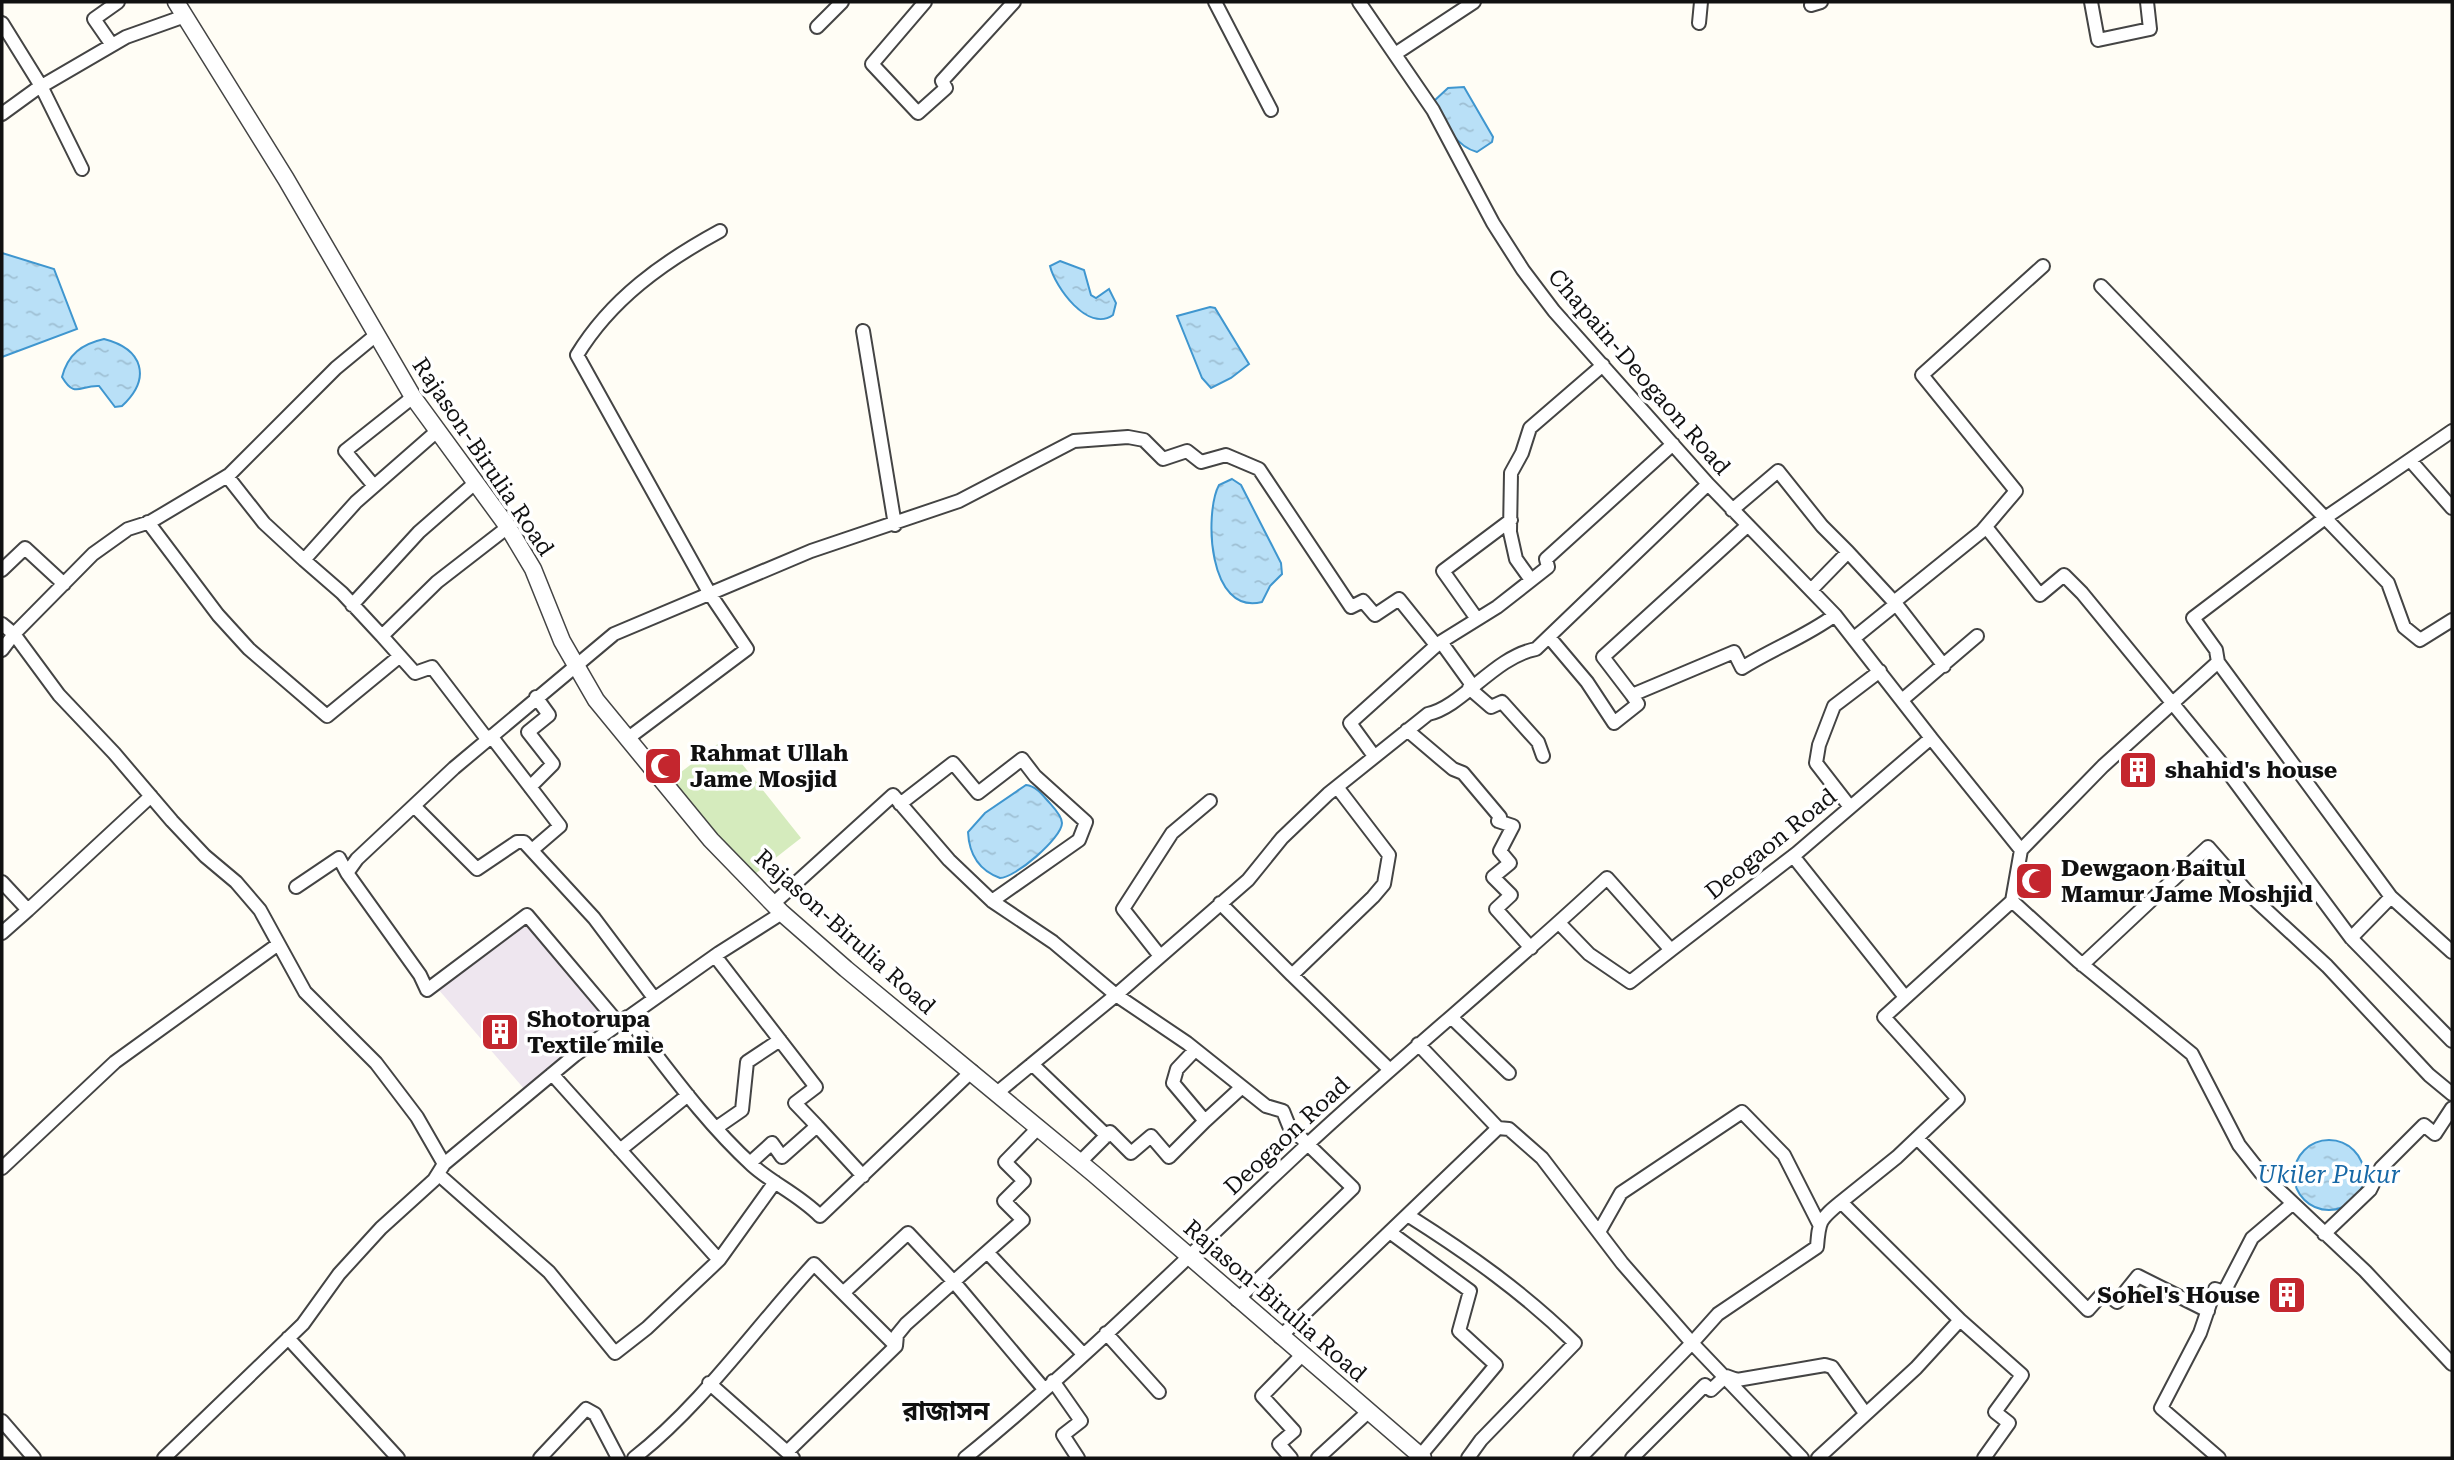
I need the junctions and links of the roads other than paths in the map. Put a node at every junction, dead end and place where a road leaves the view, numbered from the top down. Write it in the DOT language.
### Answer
graph roads {
  1 [pos="118,2"];
  2 [pos="176,2"];
  3 [pos="842,2"];
  4 [pos="925,2"];
  5 [pos="1014,2"];
  6 [pos="1215,2"];
  7 [pos="1359,2"];
  8 [pos="1474,2"];
  9 [pos="1701,2"];
  10 [pos="2091,2"];
  11 [pos="2147,2"];
  12 [pos="185,16"];
  13 [pos="2,23"];
  14 [pos="1699,23"];
  15 [pos="817,27"];
  16 [pos="112,45"];
  17 [pos="1395,54"];
  18 [pos="41,86"];
  19 [pos="1271,110"];
  20 [pos="2,114"];
  21 [pos="82,169"];
  22 [pos="720,231"];
  23 [pos="2043,266"];
  24 [pos="2101,286"];
  25 [pos="863,331"];
  26 [pos="376,335"];
  27 [pos="1604,365"];
  28 [pos="413,397"];
  29 [pos="2452,431"];
  30 [pos="436,432"];
  31 [pos="1673,444"];
  32 [pos="2410,460"];
  33 [pos="227,476"];
  34 [pos="475,483"];
  35 [pos="1708,484"];
  36 [pos="374,486"];
  37 [pos="2452,508"];
  38 [pos="1732,510"];
  39 [pos="2325,519"];
  40 [pos="1511,520"];
  41 [pos="148,522"];
  42 [pos="894,525"];
  43 [pos="1747,526"];
  44 [pos="508,527"];
  45 [pos="1986,527"];
  46 [pos="1848,552"];
  47 [pos="304,560"];
  48 [pos="2,570"];
  49 [pos="1531,580"];
  50 [pos="64,584"];
  51 [pos="1811,590"];
  52 [pos="710,594"];
  53 [pos="1895,603"];
  54 [pos="352,605"];
  55 [pos="1835,615"];
  56 [pos="1477,619"];
  57 [pos="2452,620"];
  58 [pos="2,624"];
  59 [pos="14,634"];
  60 [pos="382,636"];
  61 [pos="1977,636"];
  62 [pos="1549,637"];
  63 [pos="1854,638"];
  64 [pos="1438,644"];
  65 [pos="2,650"];
  66 [pos="400,656"];
  67 [pos="2218,662"];
  68 [pos="576,663"];
  69 [pos="1944,666"];
  70 [pos="1880,671"];
  71 [pos="1471,686"];
  72 [pos="1632,695"];
  73 [pos="536,697"];
  74 [pos="1902,701"];
  75 [pos="2173,701"];
  76 [pos="1408,730"];
  77 [pos="489,738"];
  78 [pos="1931,738"];
  79 [pos="627,739"];
  80 [pos="1543,756"];
  81 [pos="1374,757"];
  82 [pos="530,787"];
  83 [pos="1337,787"];
  84 [pos="151,796"];
  85 [pos="1210,801"];
  86 [pos="900,804"];
  87 [pos="414,806"];
  88 [pos="1850,807"];
  89 [pos="531,850"];
  90 [pos="2021,850"];
  91 [pos="1793,856"];
  92 [pos="348,873"];
  93 [pos="2,882"];
  94 [pos="296,887"];
  95 [pos="2390,897"];
  96 [pos="992,901"];
  97 [pos="2012,901"];
  98 [pos="1220,903"];
  99 [pos="778,908"];
  100 [pos="28,910"];
  101 [pos="1559,923"];
  102 [pos="2,933"];
  103 [pos="2351,939"];
  104 [pos="277,945"];
  105 [pos="1531,948"];
  106 [pos="1671,950"];
  107 [pos="2452,952"];
  108 [pos="715,956"];
  109 [pos="1160,956"];
  110 [pos="2082,965"];
  111 [pos="1292,975"];
  112 [pos="1116,995"];
  113 [pos="1905,997"];
  114 [pos="654,998"];
  115 [pos="1451,1018"];
  116 [pos="623,1021"];
  117 [pos="780,1040"];
  118 [pos="2452,1041"];
  119 [pos="1418,1044"];
  120 [pos="1195,1050"];
  121 [pos="1032,1064"];
  122 [pos="1390,1070"];
  123 [pos="972,1071"];
  124 [pos="1509,1073"];
  125 [pos="552,1074"];
  126 [pos="1242,1087"];
  127 [pos="998,1092"];
  128 [pos="2452,1094"];
  129 [pos="688,1095"];
  130 [pos="2452,1108"];
  131 [pos="1205,1121"];
  132 [pos="817,1126"];
  133 [pos="1039,1127"];
  134 [pos="716,1128"];
  135 [pos="1498,1128"];
  136 [pos="1107,1136"];
  137 [pos="1917,1138"];
  138 [pos="1309,1143"];
  139 [pos="620,1150"];
  140 [pos="1080,1162"];
  141 [pos="750,1163"];
  142 [pos="2,1168"];
  143 [pos="441,1169"];
  144 [pos="863,1176"];
  145 [pos="775,1182"];
  146 [pos="1840,1202"];
  147 [pos="2291,1204"];
  148 [pos="1409,1216"];
  149 [pos="1819,1224"];
  150 [pos="1598,1231"];
  151 [pos="1391,1233"];
  152 [pos="2324,1234"];
  153 [pos="987,1252"];
  154 [pos="1189,1256"];
  155 [pos="719,1260"];
  156 [pos="954,1282"];
  157 [pos="843,1293"];
  158 [pos="1237,1300"];
  159 [pos="2208,1311"];
  160 [pos="1960,1320"];
  161 [pos="1106,1334"];
  162 [pos="1280,1337"];
  163 [pos="289,1338"];
  164 [pos="1692,1343"];
  165 [pos="896,1346"];
  166 [pos="1083,1354"];
  167 [pos="1302,1355"];
  168 [pos="2452,1364"];
  169 [pos="1726,1376"];
  170 [pos="709,1383"];
  171 [pos="1048,1385"];
  172 [pos="1158,1392"];
  173 [pos="1368,1412"];
  174 [pos="1864,1413"];
  175 [pos="2,1421"];
  176 [pos="790,1455"];
  177 [pos="1421,1457"];
  178 [pos="34,1458"];
  179 [pos="164,1458"];
  180 [pos="398,1458"];
  181 [pos="540,1458"];
  182 [pos="618,1458"];
  183 [pos="634,1458"];
  184 [pos="965,1458"];
  185 [pos="1078,1458"];
  186 [pos="1291,1458"];
  187 [pos="1318,1458"];
  188 [pos="1468,1458"];
  189 [pos="1580,1458"];
  190 [pos="1632,1458"];
  191 [pos="1802,1458"];
  192 [pos="1818,1458"];
  193 [pos="1984,1458"];
  194 [pos="2219,1458"];
  1 -- 16 [label="street"];
  2 -- 12 [label="street, Rajason-Birulia Road"];
  3 -- 15 [label="street"];
  4 -- 5 [label="street"];
  6 -- 19 [label="street"];
  7 -- 17 [label="street, Chapain-Deogaon Road"];
  8 -- 17 [label="street"];
  9 -- 14 [label="street"];
  10 -- 11 [label="street"];
  12 -- 16 [label="street"];
  12 -- 26 [label="street, Rajason-Birulia Road"];
  13 -- 18 [label="street"];
  16 -- 18 [label="street"];
  17 -- 27 [label="street, Chapain-Deogaon Road"];
  18 -- 20 [label="street"];
  18 -- 21 [label="street"];
  22 -- 52 [label="street"];
  23 -- 45 [label="street"];
  24 -- 39 [label="street"];
  25 -- 42 [label="street"];
  26 -- 28 [label="street, Rajason-Birulia Road"];
  26 -- 33 [label="street"];
  27 -- 31 [label="street, Chapain-Deogaon Road"];
  27 -- 40 [label="street"];
  28 -- 30 [label="street, Rajason-Birulia Road"];
  28 -- 36 [label="street"];
  29 -- 32 [label="street"];
  30 -- 34 [label="street, Rajason-Birulia Road"];
  30 -- 36 [label="street"];
  31 -- 35 [label="street, Chapain-Deogaon Road"];
  31 -- 49 [label="street"];
  32 -- 37 [label="street"];
  32 -- 39 [label="street"];
  33 -- 41 [label="street"];
  33 -- 47 [label="street"];
  34 -- 44 [label="street, Rajason-Birulia Road"];
  34 -- 54 [label="street"];
  35 -- 38 [label="street, Chapain-Deogaon Road"];
  35 -- 62 [label="street"];
  36 -- 47 [label="street"];
  38 -- 43 [label="street, Chapain-Deogaon Road"];
  38 -- 46 [label="street"];
  39 -- 57 [label="street"];
  39 -- 67 [label="street"];
  40 -- 49 [label="street"];
  40 -- 56 [label="street"];
  41 -- 50 [label="street"];
  41 -- 66 [label="street"];
  42 -- 52 [label="street"];
  42 -- 64 [label="street"];
  43 -- 51 [label="street, Chapain-Deogaon Road"];
  43 -- 72 [label="street"];
  44 -- 60 [label="street"];
  44 -- 68 [label="street, Rajason-Birulia Road"];
  45 -- 53 [label="street"];
  45 -- 75 [label="street"];
  46 -- 51 [label="street"];
  46 -- 53 [label="street"];
  47 -- 54 [label="street"];
  48 -- 50 [label="street"];
  49 -- 56 [label="street"];
  50 -- 59 [label="street"];
  51 -- 55 [label="street, Chapain-Deogaon Road"];
  52 -- 68 [label="street"];
  52 -- 79 [label="street"];
  53 -- 63 [label="street"];
  53 -- 69 [label="street"];
  54 -- 60 [label="street"];
  55 -- 63 [label="street, Chapain-Deogaon Road"];
  55 -- 72 [label="street"];
  56 -- 64 [label="street"];
  58 -- 59 [label="street"];
  59 -- 65 [label="street"];
  59 -- 84 [label="street"];
  60 -- 66 [label="street"];
  61 -- 69 [label="street"];
  62 -- 71 [label="street"];
  62 -- 72 [label="street"];
  63 -- 70 [label="street, Chapain-Deogaon Road"];
  64 -- 71 [label="street"];
  64 -- 81 [label="street"];
  66 -- 77 [label="street"];
  67 -- 75 [label="street"];
  67 -- 95 [label="street"];
  68 -- 73 [label="street"];
  68 -- 79 [label="street, Rajason-Birulia Road"];
  69 -- 74 [label="street"];
  70 -- 74 [label="street, Chapain-Deogaon Road"];
  70 -- 88 [label="street"];
  71 -- 76 [label="street"];
  71 -- 80 [label="street"];
  73 -- 77 [label="street"];
  73 -- 82 [label="street"];
  74 -- 78 [label="street, Chapain-Deogaon Road"];
  75 -- 90 [label="street"];
  75 -- 103 [label="street"];
  76 -- 81 [label="street"];
  76 -- 105 [label="street"];
  77 -- 82 [label="street"];
  77 -- 87 [label="street"];
  78 -- 88 [label="street, Deogaon Road"];
  78 -- 90 [label="street"];
  79 -- 99 [label="street, Rajason-Birulia Road"];
  81 -- 83 [label="street"];
  82 -- 89 [label="street"];
  83 -- 98 [label="street"];
  83 -- 111 [label="street"];
  84 -- 100 [label="street"];
  84 -- 104 [label="street"];
  85 -- 109 [label="street"];
  86 -- 96 [label="street"];
  86 -- 96 [label="street"];
  86 -- 99 [label="street"];
  87 -- 89 [label="street"];
  87 -- 92 [label="street"];
  88 -- 91 [label="street, Deogaon Road"];
  89 -- 114 [label="street"];
  90 -- 97 [label="street"];
  91 -- 106 [label="street, Deogaon Road"];
  91 -- 113 [label="street"];
  92 -- 94 [label="street"];
  92 -- 116 [label="street"];
  93 -- 100 [label="street"];
  95 -- 103 [label="street"];
  95 -- 107 [label="street"];
  96 -- 112 [label="street"];
  97 -- 110 [label="street"];
  97 -- 113 [label="street"];
  98 -- 109 [label="street"];
  98 -- 111 [label="street"];
  99 -- 108 [label="street"];
  99 -- 123 [label="street, Rajason-Birulia Road"];
  100 -- 102 [label="street"];
  101 -- 105 [label="street, Deogaon Road"];
  101 -- 106 [label="street"];
  101 -- 106 [label="street, Deogaon Road"];
  103 -- 118 [label="street"];
  104 -- 142 [label="street"];
  104 -- 143 [label="street"];
  105 -- 115 [label="street, Deogaon Road"];
  108 -- 114 [label="street"];
  108 -- 117 [label="street"];
  109 -- 112 [label="street"];
  110 -- 128 [label="street"];
  110 -- 147 [label="street"];
  111 -- 122 [label="street"];
  112 -- 120 [label="street"];
  112 -- 121 [label="street"];
  113 -- 137 [label="street"];
  114 -- 116 [label="street"];
  115 -- 119 [label="street, Deogaon Road"];
  115 -- 124 [label="street"];
  116 -- 125 [label="street"];
  116 -- 129 [label="street"];
  117 -- 132 [label="street"];
  117 -- 134 [label="street"];
  119 -- 122 [label="street, Deogaon Road"];
  119 -- 135 [label="street"];
  120 -- 126 [label="street"];
  120 -- 131 [label="street"];
  121 -- 127 [label="street"];
  121 -- 136 [label="street"];
  122 -- 138 [label="street, Deogaon Road"];
  123 -- 127 [label="street, Rajason-Birulia Road"];
  123 -- 144 [label="street"];
  125 -- 139 [label="street"];
  125 -- 143 [label="street"];
  126 -- 131 [label="street"];
  126 -- 138 [label="street"];
  127 -- 133 [label="street, Rajason-Birulia Road"];
  129 -- 134 [label="street"];
  129 -- 139 [label="street"];
  130 -- 152 [label="street"];
  131 -- 136 [label="street"];
  132 -- 141 [label="street"];
  132 -- 144 [label="street"];
  133 -- 140 [label="street, Rajason-Birulia Road"];
  133 -- 153 [label="street"];
  134 -- 141 [label="street"];
  135 -- 148 [label="street"];
  135 -- 150 [label="street"];
  136 -- 140 [label="street"];
  137 -- 146 [label="street"];
  137 -- 159 [label="street"];
  138 -- 154 [label="street, Deogaon Road"];
  138 -- 158 [label="street"];
  139 -- 155 [label="street"];
  140 -- 154 [label="street, Rajason-Birulia Road"];
  141 -- 145 [label="street"];
  143 -- 155 [label="street"];
  143 -- 163 [label="street"];
  144 -- 145 [label="street"];
  145 -- 155 [label="street"];
  146 -- 149 [label="street"];
  146 -- 160 [label="street"];
  147 -- 152 [label="street"];
  147 -- 159 [label="street"];
  148 -- 151 [label="street"];
  148 -- 188 [label="street"];
  149 -- 150 [label="street"];
  149 -- 164 [label="street"];
  150 -- 164 [label="street"];
  151 -- 162 [label="street"];
  151 -- 177 [label="street"];
  152 -- 168 [label="street"];
  153 -- 156 [label="street"];
  153 -- 166 [label="street"];
  154 -- 158 [label="street, Rajason-Birulia Road"];
  154 -- 161 [label="street, Deogaon Road"];
  156 -- 157 [label="street"];
  156 -- 165 [label="street"];
  156 -- 171 [label="street"];
  157 -- 165 [label="street"];
  157 -- 170 [label="street"];
  158 -- 162 [label="street, Rajason-Birulia Road"];
  159 -- 194 [label="street"];
  160 -- 174 [label="street"];
  160 -- 193 [label="street"];
  161 -- 166 [label="street, Deogaon Road"];
  161 -- 172 [label="street"];
  162 -- 167 [label="street, Rajason-Birulia Road"];
  163 -- 179 [label="street"];
  163 -- 180 [label="street"];
  164 -- 169 [label="street"];
  164 -- 189 [label="street"];
  165 -- 176 [label="street"];
  166 -- 171 [label="street, Deogaon Road"];
  167 -- 173 [label="street, Rajason-Birulia Road"];
  167 -- 186 [label="street"];
  169 -- 174 [label="street"];
  169 -- 190 [label="street"];
  169 -- 191 [label="street"];
  170 -- 176 [label="street"];
  170 -- 183 [label="street"];
  171 -- 184 [label="street, Deogaon Road"];
  171 -- 185 [label="street"];
  173 -- 177 [label="street, Rajason-Birulia Road"];
  173 -- 187 [label="street"];
  174 -- 192 [label="street"];
  175 -- 178 [label="street"];
  181 -- 182 [label="street"];
}
